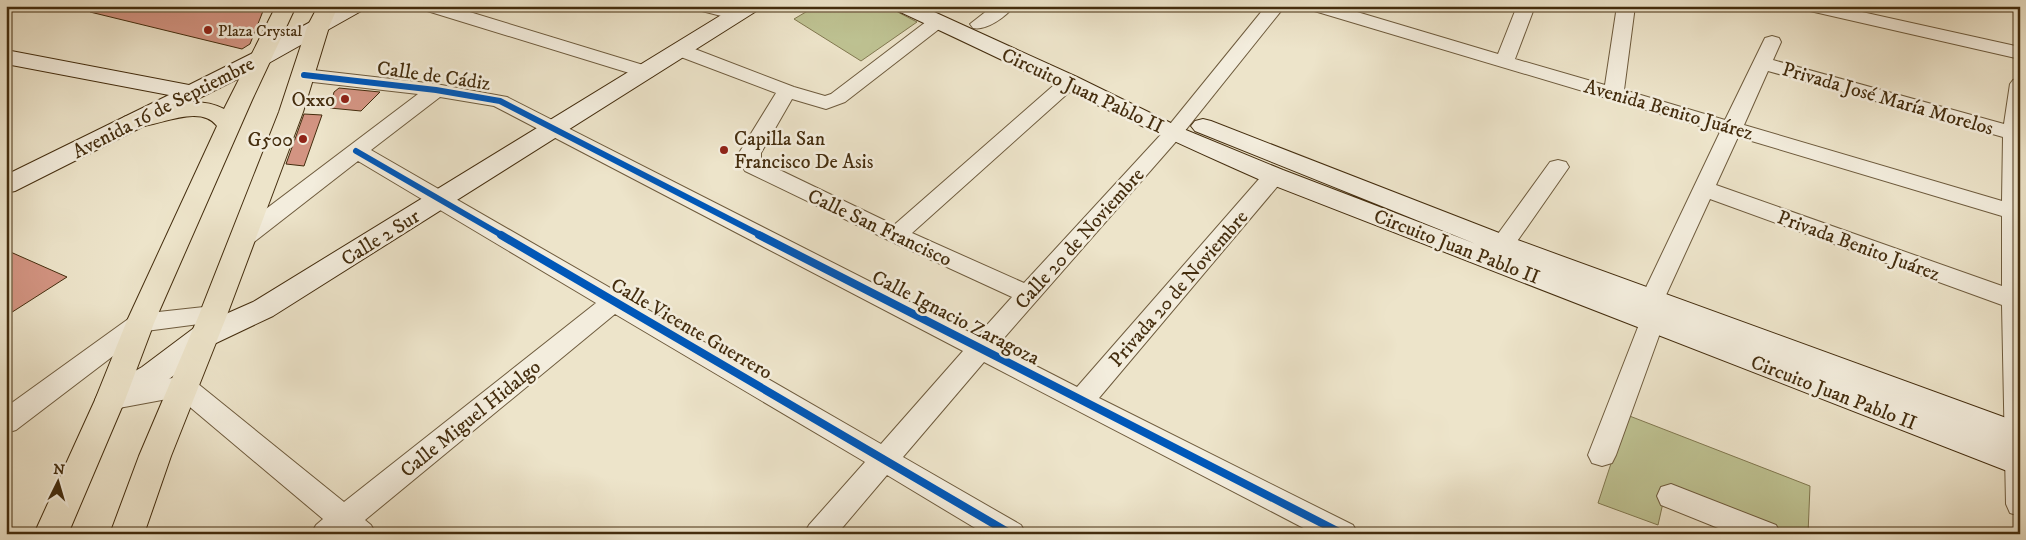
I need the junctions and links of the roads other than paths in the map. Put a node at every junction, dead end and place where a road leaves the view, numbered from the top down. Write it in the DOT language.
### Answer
graph roads {
  1 [pos="286,6"];
  2 [pos="328,6"];
  3 [pos="356,6"];
  4 [pos="430,6"];
  5 [pos="704,6"];
  6 [pos="903,6"];
  7 [pos="1005,6"];
  8 [pos="1276,6"];
  9 [pos="1317,6"];
  10 [pos="1526,6"];
  11 [pos="1626,6"];
  12 [pos="1815,7"];
  13 [pos="744,10"];
  14 [pos="938,14"];
  15 [pos="979,24"];
  16 [pos="318,27"];
  17 [pos="1772,42"];
  18 [pos="680,50"];
  19 [pos="2020,53"];
  20 [pos="6,57"];
  21 [pos="260,59"];
  22 [pos="1505,61"];
  23 [pos="1763,63"];
  24 [pos="646,72"];
  25 [pos="304,75"];
  26 [pos="1069,82"];
  27 [pos="2020,84"];
  28 [pos="436,90"];
  29 [pos="787,91"];
  30 [pos="192,92"];
  31 [pos="1614,93"];
  32 [pos="132,122"];
  33 [pos="229,126"];
  34 [pos="1179,126"];
  35 [pos="1731,128"];
  36 [pos="554,129"];
  37 [pos="2013,133"];
  38 [pos="356,151"];
  39 [pos="1558,167"];
  40 [pos="1274,176"];
  41 [pos="6,185"];
  42 [pos="1705,189"];
  43 [pos="442,199"];
  44 [pos="2017,213"];
  45 [pos="896,235"];
  46 [pos="242,239"];
  47 [pos="1503,244"];
  48 [pos="1028,294"];
  49 [pos="2014,300"];
  50 [pos="613,302"];
  51 [pos="1652,311"];
  52 [pos="140,323"];
  53 [pos="208,326"];
  54 [pos="981,348"];
  55 [pos="183,386"];
  56 [pos="110,400"];
  57 [pos="1081,401"];
  58 [pos="6,422"];
  59 [pos="2019,449"];
  60 [pos="1602,455"];
  61 [pos="885,458"];
  62 [pos="1672,496"];
  63 [pos="2020,504"];
  64 [pos="344,529"];
  65 [pos="51,534"];
  66 [pos="127,534"];
  67 [pos="819,534"];
  68 [pos="1011,534"];
  69 [pos="1343,534"];
  70 [pos="1766,534"];
  1 -- 21 [label="main road"];
  2 -- 16 [label="main road"];
  3 -- 16 [label="main road, Avenida 16 de Septiembre"];
  4 -- 24 [label="street"];
  5 -- 13 [label="street"];
  6 -- 14 [label="main road, Circuito Juan Pablo II"];
  7 -- 15 [label="street"];
  8 -- 34 [label="street, Calle 20 de Noviembre"];
  9 -- 22 [label="street, Avenida Benito Juárez"];
  10 -- 22 [label="street"];
  11 -- 31 [label="street"];
  12 -- 19 [label="street"];
  13 -- 18 [label="main road, Calle 2 Sur"];
  14 -- 15 [label="main road, Circuito Juan Pablo II"];
  14 -- 26 [label="main road, Circuito Juan Pablo II"];
  14 -- 29 [label="street"];
  15 -- 34 [label="main road, Circuito Juan Pablo II"];
  16 -- 21 [label="main road, Avenida 16 de Septiembre"];
  16 -- 25 [label="main road"];
  17 -- 23 [label="street"];
  18 -- 24 [label="main road, Calle 2 Sur"];
  18 -- 29 [label="street"];
  20 -- 30 [label="main road"];
  21 -- 30 [label="main road, Avenida 16 de Septiembre"];
  21 -- 33 [label="main road"];
  22 -- 31 [label="street, Avenida Benito Juárez"];
  23 -- 35 [label="street"];
  23 -- 37 [label="street, Privada José María Morelos"];
  24 -- 36 [label="main road, Calle 2 Sur"];
  25 -- 28 [label="street, Calle de Cádiz"];
  25 -- 46 [label="main road"];
  26 -- 34 [label="main road, Circuito Juan Pablo II"];
  26 -- 45 [label="street"];
  27 -- 37 [label="street"];
  28 -- 36 [label="street, Calle de Cádiz"];
  28 -- 38 [label="street"];
  29 -- 45 [label="street, Calle San Francisco"];
  30 -- 32 [label="main road, Avenida 16 de Septiembre"];
  31 -- 35 [label="street, Avenida Benito Juárez"];
  32 -- 33 [label="main road"];
  32 -- 41 [label="main road, Avenida 16 de Septiembre"];
  33 -- 52 [label="main road"];
  34 -- 40 [label="main road, Circuito Juan Pablo II"];
  34 -- 47 [label="main road, Circuito Juan Pablo II"];
  34 -- 48 [label="street, Calle 20 de Noviembre"];
  35 -- 42 [label="street"];
  35 -- 44 [label="street, Avenida Benito Juárez"];
  36 -- 43 [label="main road, Calle 2 Sur"];
  36 -- 54 [label="street, Calle Ignacio Zaragoza"];
  37 -- 44 [label="street"];
  38 -- 43 [label="street, Calle Vicente Guerrero"];
  38 -- 46 [label="street"];
  39 -- 47 [label="street"];
  40 -- 51 [label="main road, Circuito Juan Pablo II"];
  40 -- 57 [label="street, Privada 20 de Noviembre"];
  42 -- 49 [label="street, Privada Benito Juárez"];
  42 -- 51 [label="street"];
  43 -- 50 [label="street, Calle Vicente Guerrero"];
  43 -- 53 [label="main road, Calle 2 Sur"];
  44 -- 49 [label="street"];
  45 -- 48 [label="street, Calle San Francisco"];
  46 -- 53 [label="main road"];
  47 -- 51 [label="main road, Circuito Juan Pablo II"];
  48 -- 54 [label="street, Calle 20 de Noviembre"];
  49 -- 59 [label="street"];
  50 -- 61 [label="street, Calle Vicente Guerrero"];
  50 -- 64 [label="street, Calle Miguel Hidalgo"];
  51 -- 59 [label="main road, Circuito Juan Pablo II"];
  51 -- 60 [label="street"];
  52 -- 53 [label="street"];
  52 -- 56 [label="main road"];
  52 -- 58 [label="street"];
  53 -- 55 [label="main road"];
  53 -- 56 [label="main road, Calle 2 Sur"];
  54 -- 57 [label="street, Calle Ignacio Zaragoza"];
  54 -- 61 [label="street, Calle 20 de Noviembre"];
  55 -- 56 [label="street"];
  55 -- 64 [label="street"];
  55 -- 66 [label="main road"];
  56 -- 65 [label="main road"];
  57 -- 69 [label="street, Calle Ignacio Zaragoza"];
  59 -- 63 [label="street"];
  61 -- 67 [label="street, Calle 20 de Noviembre"];
  61 -- 68 [label="street, Calle Vicente Guerrero"];
  62 -- 70 [label="street"];
}
